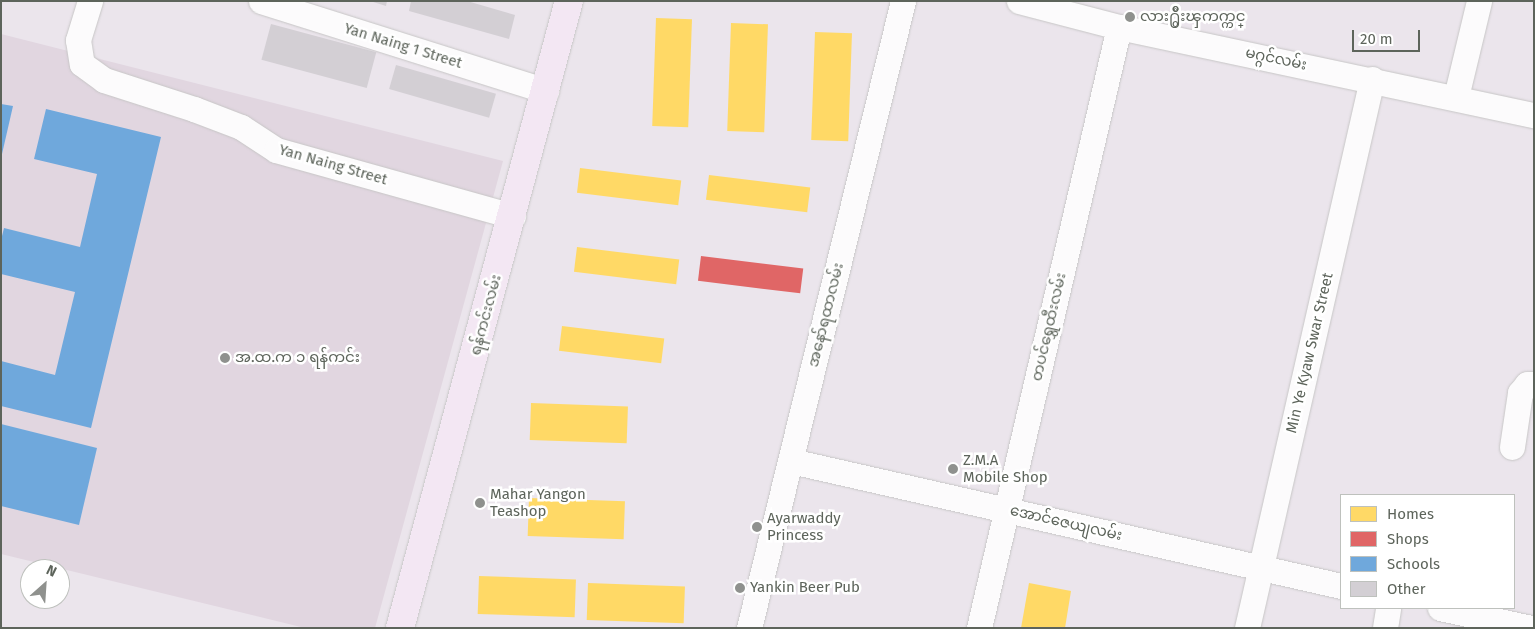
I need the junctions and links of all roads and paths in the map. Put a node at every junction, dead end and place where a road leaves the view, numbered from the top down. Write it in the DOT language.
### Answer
graph roads {
  1 [pos="90,1"];
  2 [pos="261,1"];
  3 [pos="570,1"];
  4 [pos="903,1"];
  5 [pos="1019,1"];
  6 [pos="1479,1"];
  7 [pos="1119,27"];
  8 [pos="1372,79"];
  9 [pos="546,91"];
  10 [pos="1456,97"];
  11 [pos="1534,114"];
  12 [pos="513,216"];
  13 [pos="1534,384"];
  14 [pos="1512,446"];
  15 [pos="791,461"];
  16 [pos="1006,510"];
  17 [pos="1261,568"];
  18 [pos="1340,586"];
  19 [pos="1388,609"];
  20 [pos="1445,609"];
  21 [pos="400,628"];
  22 [pos="749,628"];
  23 [pos="979,628"];
  24 [pos="1248,628"];
  25 [pos="1385,628"];
  26 [pos="1531,628"];
  1 -- 12 [label="street, Yan Naing Street"];
  2 -- 9 [label="street, Yan Naing 1 Street"];
  3 -- 9 [label="main road, ရန်ကင်းလမ်း"];
  4 -- 15 [label="street, အနော်ရထာလမ်း"];
  5 -- 7 [label="street, မဂ္ဂင်လမ်း"];
  6 -- 10 [label="street"];
  7 -- 8 [label="street, မဂ္ဂင်လမ်း"];
  7 -- 16 [label="street, တပင်ရွှေထီးလမ်း"];
  8 -- 10 [label="street, မဂ္ဂင်လမ်း"];
  8 -- 17 [label="street, Min Ye Kyaw Swar Street"];
  9 -- 12 [label="main road, ရန်ကင်းလမ်း"];
  10 -- 11 [label="street, မဂ္ဂင်လမ်း"];
  12 -- 21 [label="main road, ရန်ကင်းလမ်း"];
  13 -- 14 [label="street"];
  15 -- 16 [label="street, အောင်ဇေယျလမ်း"];
  15 -- 22 [label="street, အနော်ရထာလမ်း"];
  16 -- 17 [label="street, အောင်ဇေယျလမ်း"];
  16 -- 23 [label="street, တပင်ရွှေထီးလမ်း"];
  17 -- 18 [label="street, အောင်ဇေယျလမ်း"];
  17 -- 24 [label="street, Min Ye Kyaw Swar Street"];
  19 -- 25 [label="street"];
  20 -- 26 [label="street"];
}
